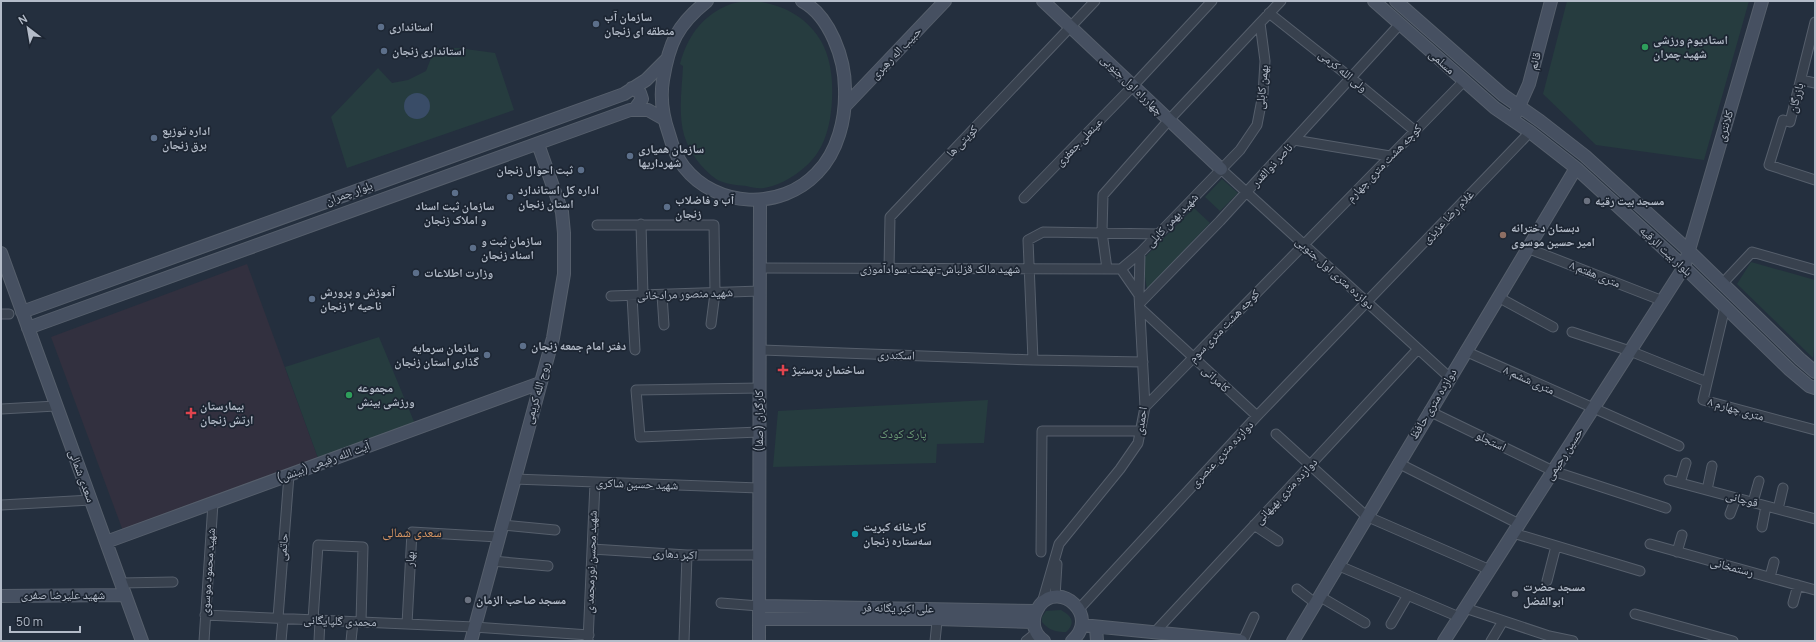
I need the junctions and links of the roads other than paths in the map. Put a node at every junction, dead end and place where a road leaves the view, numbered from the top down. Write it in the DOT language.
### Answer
graph roads {
  1 [pos="706,1"];
  2 [pos="945,1"];
  3 [pos="1043,1"];
  4 [pos="1095,1"];
  5 [pos="1212,1"];
  6 [pos="1281,1"];
  7 [pos="1374,1"];
  8 [pos="1396,1"];
  9 [pos="1551,1"];
  10 [pos="1762,1"];
  11 [pos="804,2"];
  12 [pos="1269,13"];
  13 [pos="1815,22"];
  14 [pos="1260,23"];
  15 [pos="1400,24"];
  16 [pos="1070,27"];
  17 [pos="666,59"];
  18 [pos="1351,78"];
  19 [pos="1800,80"];
  20 [pos="1464,81"];
  21 [pos="1815,83"];
  22 [pos="1133,86"];
  23 [pos="632,88"];
  24 [pos="846,105"];
  25 [pos="1518,106"];
  26 [pos="634,110"];
  27 [pos="664,119"];
  28 [pos="1513,119"];
  29 [pos="1169,120"];
  30 [pos="1415,131"];
  31 [pos="1530,132"];
  32 [pos="1294,140"];
  33 [pos="538,144"];
  34 [pos="1390,156"];
  35 [pos="1576,168"];
  36 [pos="1221,169"];
  37 [pos="1815,180"];
  38 [pos="1247,192"];
  39 [pos="336,198"];
  40 [pos="1024,198"];
  41 [pos="760,200"];
  42 [pos="342,214"];
  43 [pos="641,224"];
  44 [pos="597,226"];
  45 [pos="1102,232"];
  46 [pos="1159,234"];
  47 [pos="1304,244"];
  48 [pos="1528,248"];
  49 [pos="1689,251"];
  50 [pos="1,253"];
  51 [pos="1140,253"];
  52 [pos="1684,267"];
  53 [pos="760,268"];
  54 [pos="889,269"];
  55 [pos="1029,269"];
  56 [pos="1107,269"];
  57 [pos="1121,269"];
  58 [pos="1815,270"];
  59 [pos="1722,284"];
  60 [pos="760,291"];
  61 [pos="715,293"];
  62 [pos="642,295"];
  63 [pos="662,295"];
  64 [pos="611,296"];
  65 [pos="632,296"];
  66 [pos="1498,297"];
  67 [pos="58,299"];
  68 [pos="1663,301"];
  69 [pos="1140,302"];
  70 [pos="1367,302"];
  71 [pos="1725,307"];
  72 [pos="22,312"];
  73 [pos="60,316"];
  74 [pos="711,324"];
  75 [pos="664,325"];
  76 [pos="1553,327"];
  77 [pos="28,328"];
  78 [pos="1572,332"];
  79 [pos="1418,349"];
  80 [pos="635,350"];
  81 [pos="760,350"];
  82 [pos="1465,351"];
  83 [pos="1630,351"];
  84 [pos="1194,357"];
  85 [pos="1033,360"];
  86 [pos="1143,362"];
  87 [pos="1815,372"];
  88 [pos="1449,377"];
  89 [pos="1707,382"];
  90 [pos="540,383"];
  91 [pos="760,388"];
  92 [pos="1815,388"];
  93 [pos="56,406"];
  94 [pos="1145,407"];
  95 [pos="1,409"];
  96 [pos="1593,409"];
  97 [pos="1429,411"];
  98 [pos="1257,416"];
  99 [pos="1815,430"];
  100 [pos="1140,431"];
  101 [pos="759,432"];
  102 [pos="1276,434"];
  103 [pos="1679,446"];
  104 [pos="1398,463"];
  105 [pos="1686,463"];
  106 [pos="1310,465"];
  107 [pos="1712,466"];
  108 [pos="1554,471"];
  109 [pos="289,475"];
  110 [pos="514,479"];
  111 [pos="1669,480"];
  112 [pos="1759,481"];
  113 [pos="595,483"];
  114 [pos="1680,483"];
  115 [pos="759,488"];
  116 [pos="1783,488"];
  117 [pos="1707,490"];
  118 [pos="1736,498"];
  119 [pos="91,500"];
  120 [pos="1753,502"];
  121 [pos="213,503"];
  122 [pos="1,505"];
  123 [pos="1766,506"];
  124 [pos="1666,508"];
  125 [pos="1778,509"];
  126 [pos="1730,514"];
  127 [pos="1366,516"];
  128 [pos="1815,519"];
  129 [pos="502,525"];
  130 [pos="1254,525"];
  131 [pos="1762,527"];
  132 [pos="1516,528"];
  133 [pos="554,530"];
  134 [pos="1682,535"];
  135 [pos="498,537"];
  136 [pos="1278,541"];
  137 [pos="106,542"];
  138 [pos="1059,544"];
  139 [pos="1650,544"];
  140 [pos="1556,546"];
  141 [pos="592,549"];
  142 [pos="1041,552"];
  143 [pos="1677,552"];
  144 [pos="687,555"];
  145 [pos="759,556"];
  146 [pos="492,561"];
  147 [pos="1774,562"];
  148 [pos="1337,565"];
  149 [pos="548,566"];
  150 [pos="1490,570"];
  151 [pos="1640,571"];
  152 [pos="1770,577"];
  153 [pos="1547,581"];
  154 [pos="173,582"];
  155 [pos="121,583"];
  156 [pos="1798,585"];
  157 [pos="1297,590"];
  158 [pos="1815,590"];
  159 [pos="125,595"];
  160 [pos="1408,595"];
  161 [pos="1,596"];
  162 [pos="1055,597"];
  163 [pos="1317,599"];
  164 [pos="721,603"];
  165 [pos="1793,603"];
  166 [pos="759,606"];
  167 [pos="1079,609"];
  168 [pos="1462,613"];
  169 [pos="938,614"];
  170 [pos="1635,614"];
  171 [pos="205,615"];
  172 [pos="1254,617"];
  173 [pos="280,618"];
  174 [pos="759,619"];
  175 [pos="317,620"];
  176 [pos="1503,621"];
  177 [pos="357,622"];
  178 [pos="1038,622"];
  179 [pos="1364,623"];
  180 [pos="407,624"];
  181 [pos="1391,624"];
  182 [pos="1082,625"];
  183 [pos="474,627"];
  184 [pos="1096,627"];
  185 [pos="1154,632"];
  186 [pos="588,638"];
  187 [pos="142,641"];
  188 [pos="204,641"];
  189 [pos="281,641"];
  190 [pos="319,641"];
  191 [pos="351,641"];
  192 [pos="471,641"];
  193 [pos="684,641"];
  194 [pos="759,641"];
  195 [pos="935,641"];
  196 [pos="1026,641"];
  197 [pos="1072,641"];
  198 [pos="1097,641"];
  199 [pos="1242,641"];
  200 [pos="1293,641"];
  201 [pos="1444,641"];
  202 [pos="1491,641"];
  203 [pos="1573,641"];
  204 [pos="1733,641"];
  1 -- 17 [label="main road"];
  2 -- 24 [label="main road, حبیب اله رهبری"];
  3 -- 16 [label="main road, چهارراه اول جنوبی"];
  4 -- 16 [label="street, کویتی ها"];
  5 -- 22 [label="street, عینعلی جعفری"];
  6 -- 12 [label="street"];
  7 -- 15 [label="main road, مسلمی"];
  8 -- 25 [label="main road, مسلمی"];
  9 -- 25 [label="main road, قائم"];
  10 -- 49 [label="main road, کلانتری"];
  11 -- 24 [label="main road"];
  12 -- 14 [label="street"];
  12 -- 18 [label="street, ولی الله کرمی"];
  13 -- 19 [label="street, بازرگان"];
  14 -- 29 [label="street"];
  14 -- 36 [label="street, بهمن کابلی"];
  15 -- 18 [label="street, ناصر ذوالقدر"];
  15 -- 20 [label="main road, مسلمی"];
  16 -- 22 [label="main road, چهارراه اول جنوبی"];
  16 -- 54 [label="street, کویتی ها"];
  17 -- 23 [label="main road, بلوار چمران"];
  17 -- 27 [label="main road"];
  18 -- 30 [label="street, ولی الله کرمی"];
  18 -- 32 [label="street, ناصر ذوالقدر"];
  19 -- 21 [label="street"];
  19 -- 37 [label="street, بازرگان"];
  20 -- 28 [label="main road, مسلمی"];
  20 -- 30 [label="street, کوچه هشت متری چهارم"];
  22 -- 29 [label="main road, چهارراه اول جنوبی"];
  22 -- 40 [label="street, عینعلی جعفری"];
  23 -- 26 [label="main road"];
  23 -- 39 [label="main road, بلوار چمران"];
  24 -- 41 [label="main road"];
  25 -- 28 [label="main road, قائم"];
  25 -- 49 [label="main road, بلوار بیت الرقیه"];
  26 -- 27 [label="main road, بلوار چمران"];
  26 -- 33 [label="main road, بلوار چمران"];
  27 -- 41 [label="main road"];
  28 -- 31 [label="main road, بلوار بیت الرقیه"];
  29 -- 36 [label="main road, چهارراه اول جنوبی"];
  29 -- 45 [label="street"];
  30 -- 34 [label="street, کوچه هشت متری چهارم"];
  31 -- 35 [label="main road, بلوار بیت الرقیه"];
  31 -- 70 [label="street, غلام رضا عزیزی"];
  32 -- 34 [label="street"];
  32 -- 38 [label="street, ناصر ذوالقدر"];
  33 -- 42 [label="main road, بلوار چمران"];
  33 -- 90 [label="main road, روح الله کریمی"];
  34 -- 47 [label="street, کوچه هشت متری چهارم"];
  35 -- 48 [label="main road, دوازده متری حافظ"];
  35 -- 52 [label="main road, بلوار بیت الرقیه"];
  36 -- 38 [label="street, دوازده متری اول جنوبی"];
  36 -- 46 [label="street, شهید بهمن کابلی"];
  38 -- 47 [label="street, دوازده متری اول جنوبی"];
  38 -- 69 [label="street, ناصر ذوالقدر"];
  39 -- 42 [label="main road"];
  39 -- 67 [label="main road, بلوار چمران"];
  41 -- 53 [label="main road, کارگران (صفا)"];
  42 -- 73 [label="main road, بلوار چمران"];
  43 -- 44 [label="street"];
  43 -- 61 [label="street"];
  43 -- 62 [label="street"];
  45 -- 46 [label="street"];
  45 -- 55 [label="street"];
  45 -- 56 [label="street"];
  46 -- 51 [label="street, شهید بهمن کابلی"];
  47 -- 70 [label="street, دوازده متری اول جنوبی"];
  47 -- 84 [label="street, کوچه هشت متری سوم"];
  48 -- 66 [label="main road, دوازده متری حافظ"];
  48 -- 68 [label="street, ۸ متری هفتم"];
  49 -- 52 [label="main road, کلانتری"];
  49 -- 59 [label="main road, بلوار بیت الرقیه"];
  50 -- 72 [label="main road, سعدی شمالی"];
  51 -- 57 [label="street, شهید بهمن کابلی"];
  51 -- 69 [label="street, احمدی"];
  52 -- 68 [label="main road, حسین رحیمی"];
  52 -- 71 [label="main road, بلوار بیت الرقیه"];
  53 -- 54 [label="street, شهید مالک قزلباش-نهضت سوادآموزی"];
  53 -- 60 [label="main road, کارگران (صفا)"];
  54 -- 55 [label="street, شهید مالک قزلباش-نهضت سوادآموزی"];
  55 -- 56 [label="street, شهید مالک قزلباش-نهضت سوادآموزی"];
  55 -- 85 [label="street"];
  56 -- 57 [label="street, شهید مالک قزلباش-نهضت سوادآموزی"];
  57 -- 69 [label="street, کامرانی"];
  58 -- 59 [label="street"];
  59 -- 87 [label="main road, بلوار بیت الرقیه"];
  60 -- 61 [label="street, شهید منصور مرادخانی"];
  60 -- 81 [label="main road, کارگران (صفا)"];
  61 -- 63 [label="street, شهید منصور مرادخانی"];
  61 -- 74 [label="street"];
  62 -- 63 [label="street, شهید منصور مرادخانی"];
  62 -- 65 [label="street, شهید منصور مرادخانی"];
  63 -- 75 [label="street"];
  64 -- 65 [label="street, شهید منصور مرادخانی"];
  65 -- 80 [label="street"];
  66 -- 76 [label="street"];
  66 -- 82 [label="main road, دوازده متری حافظ"];
  67 -- 72 [label="main road, بلوار چمران"];
  67 -- 73 [label="main road"];
  68 -- 83 [label="main road, حسین رحیمی"];
  69 -- 84 [label="street, کامرانی"];
  69 -- 86 [label="street, احمدی"];
  70 -- 79 [label="street, دوازده متری اول جنوبی"];
  70 -- 98 [label="street, دوازده متری عنصری"];
  71 -- 89 [label="street, ۸ متری چهارم"];
  71 -- 92 [label="main road, بلوار بیت الرقیه"];
  72 -- 77 [label="main road, سعدی شمالی"];
  73 -- 77 [label="main road, بلوار چمران"];
  77 -- 93 [label="main road, سعدی شمالی"];
  78 -- 83 [label="street"];
  79 -- 88 [label="street, دوازده متری اول جنوبی"];
  79 -- 106 [label="street, دوازده متری بهبهانی"];
  81 -- 85 [label="street, اسکندری"];
  81 -- 91 [label="main road, کارگران (صفا)"];
  82 -- 88 [label="main road, دوازده متری حافظ"];
  82 -- 96 [label="street, ۸ متری ششم"];
  83 -- 89 [label="street"];
  83 -- 96 [label="main road, حسین رحیمی"];
  84 -- 94 [label="street, کوچه هشت متری سوم"];
  84 -- 98 [label="street, کامرانی"];
  85 -- 86 [label="street, اسکندری"];
  86 -- 94 [label="street, احمدی"];
  88 -- 97 [label="main road, دوازده متری حافظ"];
  89 -- 99 [label="street, ۸ متری چهارم"];
  90 -- 109 [label="main road, آیت الله رفیعی (بینش)"];
  90 -- 110 [label="main road, روح الله کریمی"];
  91 -- 101 [label="main road, کارگران (صفا)"];
  91 -- 101 [label="street"];
  93 -- 95 [label="street"];
  93 -- 119 [label="main road, سعدی شمالی"];
  94 -- 100 [label="street, احمدی"];
  96 -- 103 [label="street, ۸ متری ششم"];
  96 -- 108 [label="main road, حسین رحیمی"];
  97 -- 104 [label="main road, دوازده متری حافظ"];
  97 -- 108 [label="street, استجلو"];
  98 -- 167 [label="street, دوازده متری عنصری"];
  100 -- 138 [label="street, احمدی"];
  100 -- 142 [label="street"];
  101 -- 115 [label="main road, کارگران (صفا)"];
  102 -- 106 [label="street"];
  104 -- 127 [label="main road, دوازده متری حافظ"];
  104 -- 132 [label="street"];
  105 -- 114 [label="street"];
  106 -- 127 [label="street"];
  106 -- 130 [label="street, دوازده متری بهبهانی"];
  107 -- 117 [label="street"];
  108 -- 124 [label="street, استجلو"];
  108 -- 132 [label="main road, حسین رحیمی"];
  109 -- 121 [label="main road, آیت الله رفیعی (بینش)"];
  109 -- 173 [label="street, حاتمی"];
  110 -- 113 [label="street, شهید حسین شاکری"];
  110 -- 129 [label="main road, روح الله کریمی"];
  111 -- 114 [label="street, قوچانی"];
  112 -- 120 [label="street"];
  113 -- 115 [label="street, شهید حسین شاکری"];
  113 -- 141 [label="street, شهید محسن نورمحمد ی"];
  114 -- 117 [label="street, قوچانی"];
  115 -- 145 [label="main road, کارگران (صفا)"];
  116 -- 125 [label="street"];
  117 -- 118 [label="street, قوچانی"];
  118 -- 120 [label="street, قوچانی"];
  118 -- 126 [label="street"];
  119 -- 122 [label="street"];
  119 -- 137 [label="main road, سعدی شمالی"];
  120 -- 123 [label="street, قوچانی"];
  121 -- 137 [label="main road, آیت الله رفیعی (بینش)"];
  121 -- 171 [label="street, شهید محمود موسوی"];
  123 -- 125 [label="street, قوچانی"];
  123 -- 131 [label="street"];
  125 -- 128 [label="street, قوچانی"];
  127 -- 148 [label="main road, دوازده متری حافظ"];
  127 -- 150 [label="street"];
  129 -- 133 [label="street"];
  129 -- 135 [label="main road, روح الله کریمی"];
  130 -- 136 [label="street"];
  130 -- 185 [label="street, دوازده متری بهبهانی"];
  132 -- 140 [label="street"];
  132 -- 150 [label="main road, حسین رحیمی"];
  134 -- 143 [label="street"];
  135 -- 146 [label="main road, روح الله کریمی"];
  135 -- 180 [label="street, بهار"];
  137 -- 155 [label="main road, سعدی شمالی"];
  138 -- 162 [label="street"];
  138 -- 178 [label="street, احمدی"];
  139 -- 143 [label="street, رستمخانی"];
  140 -- 151 [label="street"];
  140 -- 153 [label="street"];
  141 -- 144 [label="street, اکبر دهاری"];
  141 -- 186 [label="street, شهید محسن نورمحمد ی"];
  143 -- 152 [label="street, رستمخانی"];
  144 -- 145 [label="street, اکبر دهاری"];
  144 -- 193 [label="street"];
  145 -- 166 [label="main road, کارگران (صفا)"];
  146 -- 149 [label="street"];
  146 -- 183 [label="main road, روح الله کریمی"];
  147 -- 152 [label="street"];
  148 -- 160 [label="street"];
  148 -- 163 [label="main road, دوازده متری حافظ"];
  150 -- 168 [label="main road, حسین رحیمی"];
  152 -- 156 [label="street, رستمخانی"];
  154 -- 155 [label="street"];
  155 -- 159 [label="main road, سعدی شمالی"];
  156 -- 158 [label="street, رستمخانی"];
  156 -- 165 [label="street"];
  157 -- 163 [label="street"];
  159 -- 161 [label="main road, شهید علیرضا صفری"];
  159 -- 187 [label="main road, سعدی شمالی"];
  160 -- 168 [label="street"];
  160 -- 181 [label="street"];
  162 -- 167 [label="main road"];
  162 -- 178 [label="main road"];
  163 -- 179 [label="street"];
  163 -- 200 [label="main road, دوازده متری حافظ"];
  164 -- 166 [label="street"];
  166 -- 169 [label="main road, علی اکبر یگانه فر"];
  166 -- 174 [label="main road, کارگران (صفا)"];
  167 -- 182 [label="main road"];
  168 -- 176 [label="street"];
  168 -- 201 [label="main road, حسین رحیمی"];
  169 -- 174 [label="main road, علی اکبر یگانه فر"];
  169 -- 178 [label="main road, علی اکبر یگانه فر"];
  169 -- 195 [label="street"];
  170 -- 204 [label="street"];
  171 -- 173 [label="street, محمدی گلپایگانی"];
  171 -- 188 [label="street, شهید محمود موسوی"];
  172 -- 199 [label="street"];
  173 -- 175 [label="street, محمدی گلپایگانی"];
  173 -- 189 [label="street, حاتمی"];
  174 -- 194 [label="main road, کارگران (صفا)"];
  175 -- 177 [label="street, محمدی گلپایگانی"];
  175 -- 177 [label="street"];
  175 -- 190 [label="street"];
  176 -- 202 [label="street"];
  176 -- 203 [label="street"];
  177 -- 180 [label="street, محمدی گلپایگانی"];
  177 -- 191 [label="street"];
  178 -- 196 [label="street"];
  180 -- 183 [label="street, محمدی گلپایگانی"];
  182 -- 184 [label="main road"];
  182 -- 197 [label="main road"];
  183 -- 186 [label="street, محمدی گلپایگانی"];
  183 -- 192 [label="main road, روح الله کریمی"];
  184 -- 185 [label="main road"];
  184 -- 198 [label="main road"];
  185 -- 199 [label="main road"];
}
